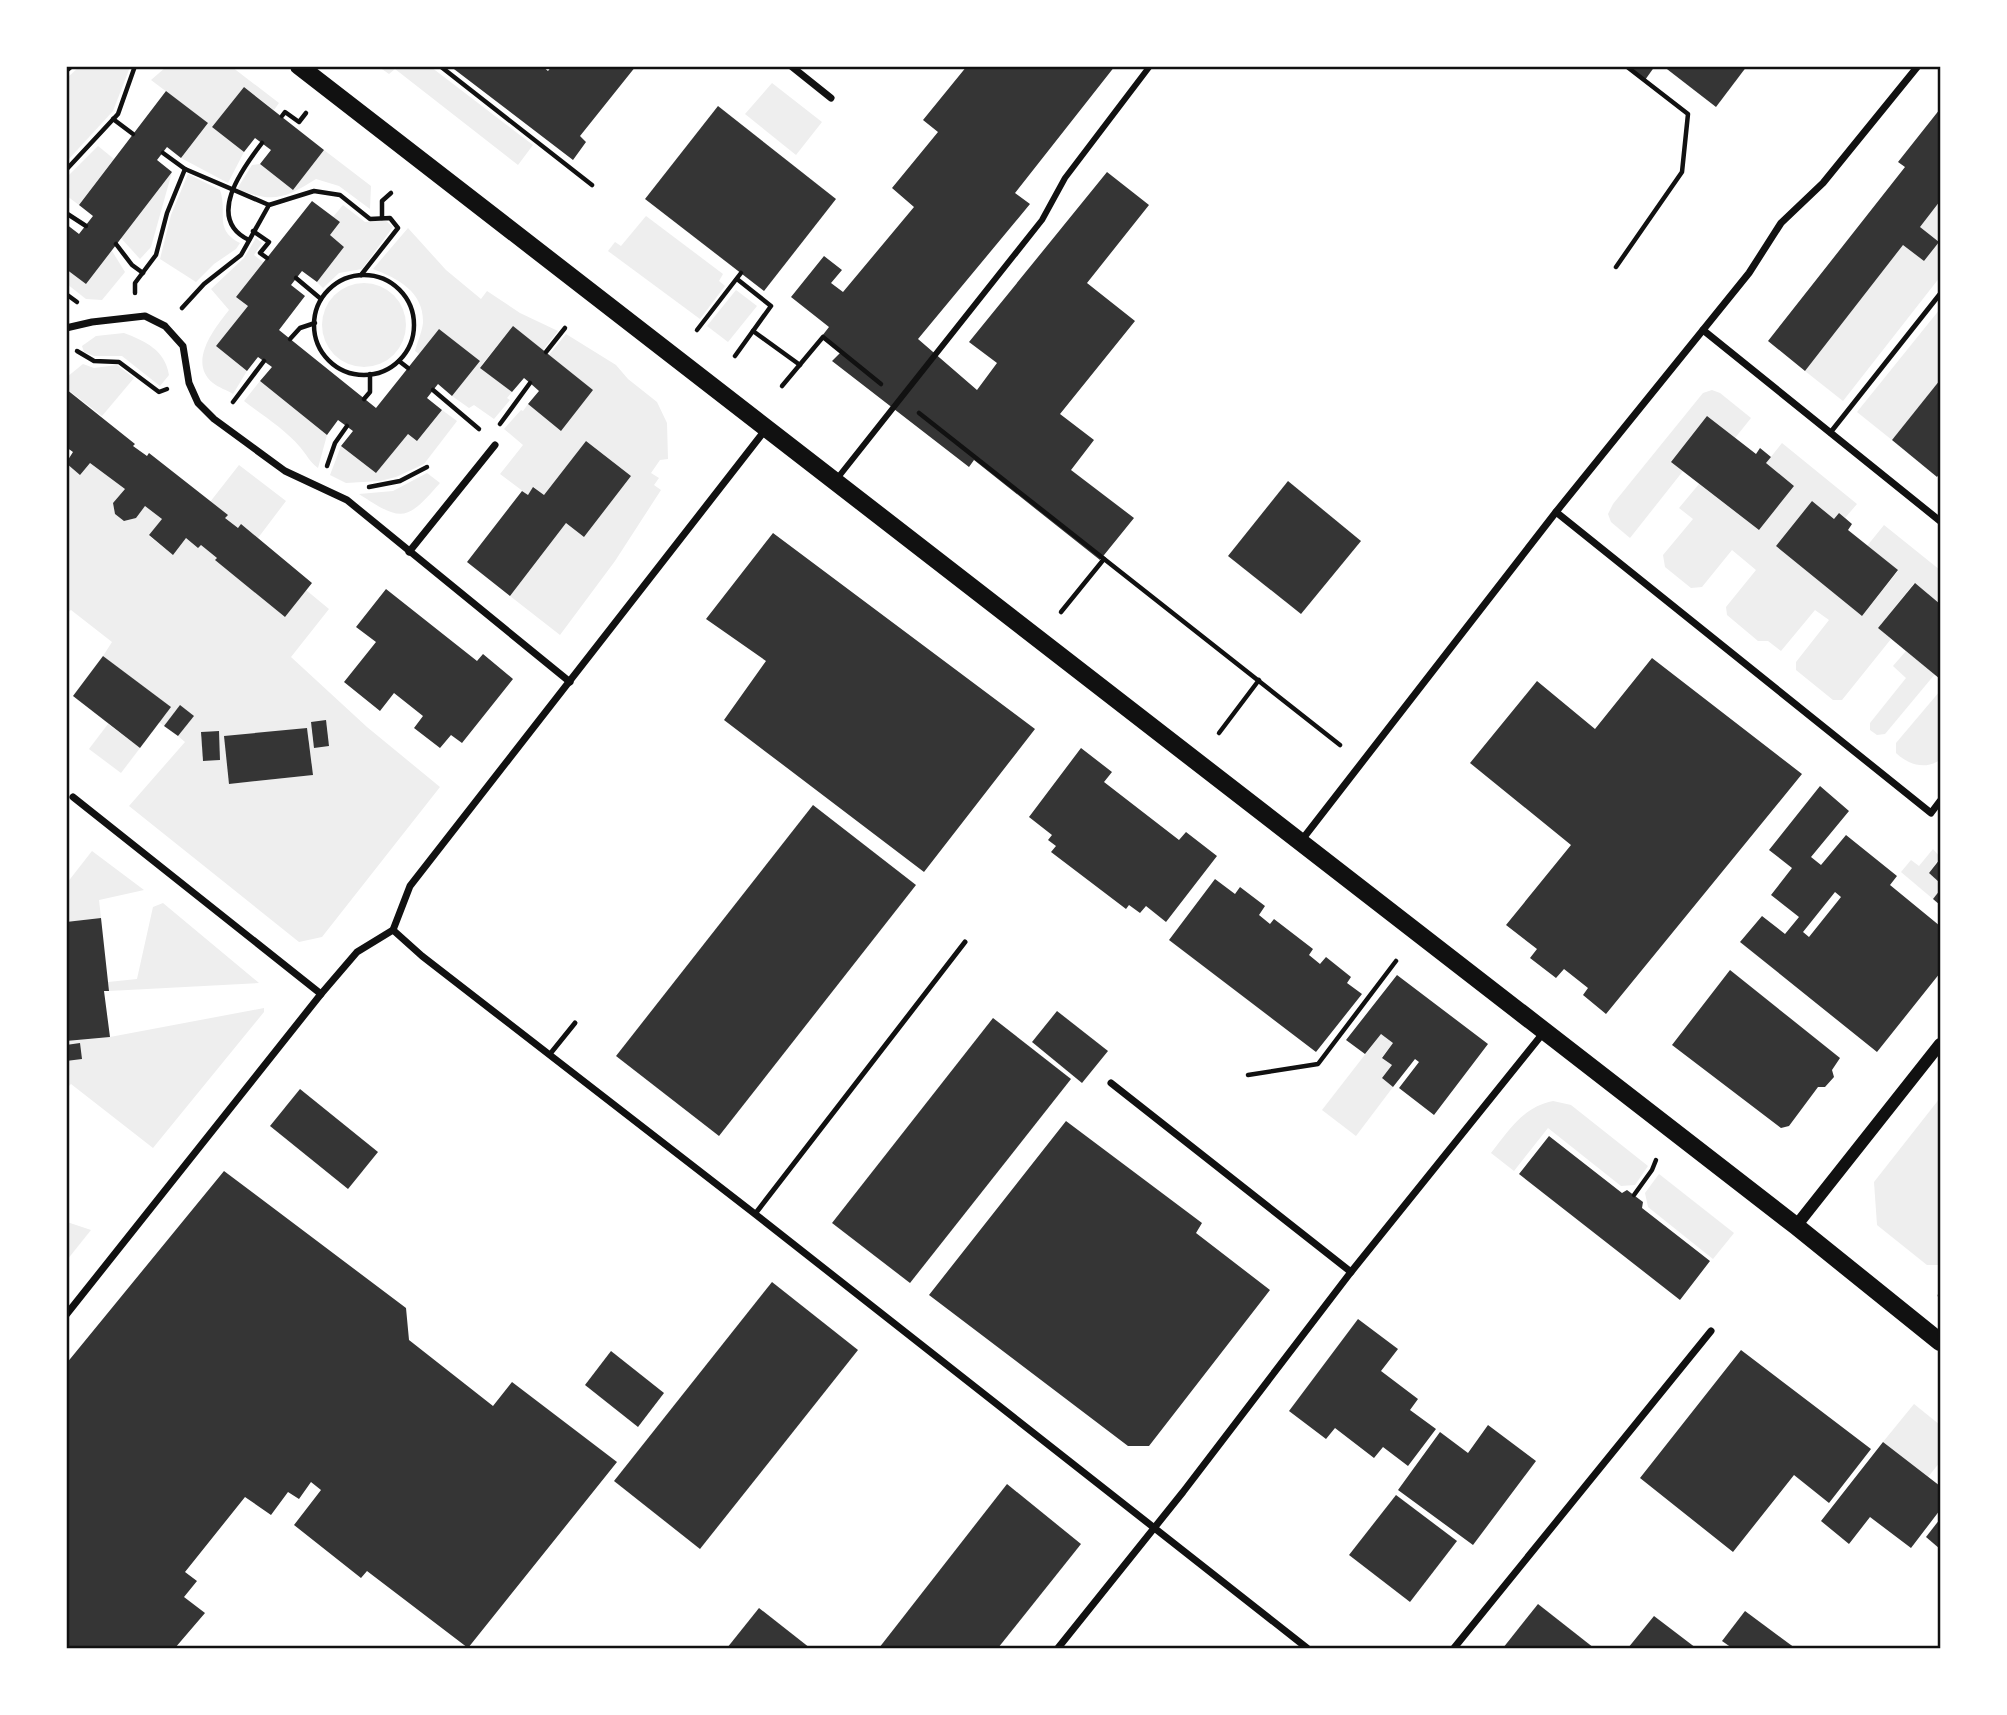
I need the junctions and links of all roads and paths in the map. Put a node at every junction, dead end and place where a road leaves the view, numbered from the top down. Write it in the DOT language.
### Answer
graph roads {
  1 [pos="72,66"];
  2 [pos="135,66"];
  3 [pos="299,66"];
  4 [pos="440,66"];
  5 [pos="791,66"];
  6 [pos="1150,66"];
  7 [pos="1626,66"];
  8 [pos="1919,66"];
  9 [pos="66,71"];
  10 [pos="831,98"];
  11 [pos="306,113"];
  12 [pos="282,116"];
  13 [pos="113,119"];
  14 [pos="133,134"];
  15 [pos="262,143"];
  16 [pos="163,153"];
  17 [pos="184,169"];
  18 [pos="66,170"];
  19 [pos="592,185"];
  20 [pos="232,191"];
  21 [pos="391,193"];
  22 [pos="269,205"];
  23 [pos="66,213"];
  24 [pos="382,218"];
  25 [pos="86,226"];
  26 [pos="253,231"];
  27 [pos="248,240"];
  28 [pos="116,244"];
  29 [pos="267,258"];
  30 [pos="1616,267"];
  31 [pos="143,273"];
  32 [pos="361,275"];
  33 [pos="296,278"];
  34 [pos="1941,294"];
  35 [pos="321,299"];
  36 [pos="135,317"];
  37 [pos="315,323"];
  38 [pos="165,326"];
  39 [pos="66,328"];
  40 [pos="565,328"];
  41 [pos="697,330"];
  42 [pos="753,331"];
  43 [pos="1703,331"];
  44 [pos="290,339"];
  45 [pos="546,352"];
  46 [pos="81,354"];
  47 [pos="735,356"];
  48 [pos="264,361"];
  49 [pos="399,361"];
  50 [pos="800,365"];
  51 [pos="408,368"];
  52 [pos="370,374"];
  53 [pos="530,383"];
  54 [pos="782,386"];
  55 [pos="433,390"];
  56 [pos="159,392"];
  57 [pos="237,398"];
  58 [pos="364,399"];
  59 [pos="901,399"];
  60 [pos="463,414"];
  61 [pos="500,421"];
  62 [pos="347,426"];
  63 [pos="767,428"];
  64 [pos="1830,433"];
  65 [pos="495,445"];
  66 [pos="427,467"];
  67 [pos="325,472"];
  68 [pos="835,481"];
  69 [pos="358,488"];
  70 [pos="1556,512"];
  71 [pos="1941,521"];
  72 [pos="409,552"];
  73 [pos="1104,559"];
  74 [pos="1060,612"];
  75 [pos="1259,680"];
  76 [pos="570,682"];
  77 [pos="1219,733"];
  78 [pos="1340,745"];
  79 [pos="73,797"];
  80 [pos="1941,801"];
  81 [pos="1301,841"];
  82 [pos="393,930"];
  83 [pos="965,942"];
  84 [pos="1396,961"];
  85 [pos="321,994"];
  86 [pos="575,1023"];
  87 [pos="1544,1032"];
  88 [pos="1941,1044"];
  89 [pos="551,1054"];
  90 [pos="1248,1075"];
  91 [pos="1111,1083"];
  92 [pos="1656,1160"];
  93 [pos="1634,1195"];
  94 [pos="755,1214"];
  95 [pos="1796,1226"];
  96 [pos="1351,1272"];
  97 [pos="66,1315"];
  98 [pos="1711,1331"];
  99 [pos="1941,1342"];
  100 [pos="1153,1527"];
  101 [pos="1058,1648"];
  102 [pos="1307,1648"];
  103 [pos="1454,1648"];
  1 -- 9 [label="path"];
  2 -- 13 [label="path"];
  3 -- 63 [label="main road"];
  4 -- 19 [label="path"];
  5 -- 10 [label="street"];
  6 -- 59 [label="street"];
  7 -- 30 [label="path"];
  8 -- 43 [label="street"];
  11 -- 12 [label="path"];
  13 -- 14 [label="path"];
  13 -- 18 [label="path"];
  15 -- 20 [label="path"];
  16 -- 17 [label="path"];
  17 -- 20 [label="path"];
  17 -- 31 [label="path"];
  20 -- 22 [label="path"];
  20 -- 27 [label="path"];
  21 -- 24 [label="path"];
  22 -- 24 [label="path"];
  22 -- 26 [label="path"];
  23 -- 25 [label="path"];
  24 -- 32 [label="path"];
  26 -- 27 [label="path"];
  26 -- 29 [label="path"];
  27 -- 38 [label="path"];
  28 -- 31 [label="path"];
  31 -- 36 [label="path"];
  32 -- 35 [label="path"];
  32 -- 49 [label="path"];
  33 -- 35 [label="path"];
  34 -- 64 [label="lane"];
  35 -- 37 [label="path"];
  36 -- 38 [label="street"];
  36 -- 39 [label="street"];
  37 -- 44 [label="path"];
  37 -- 52 [label="path"];
  38 -- 72 [label="street"];
  40 -- 45 [label="path"];
  41 -- 42 [label="path"];
  42 -- 47 [label="path"];
  42 -- 50 [label="path"];
  43 -- 64 [label="street"];
  43 -- 70 [label="street"];
  46 -- 56 [label="path"];
  48 -- 57 [label="path"];
  49 -- 51 [label="path"];
  49 -- 52 [label="path"];
  50 -- 54 [label="path"];
  50 -- 59 [label="path"];
  52 -- 58 [label="path"];
  53 -- 61 [label="path"];
  55 -- 60 [label="path"];
  59 -- 68 [label="street"];
  59 -- 73 [label="path"];
  62 -- 67 [label="path"];
  63 -- 68 [label="main road"];
  63 -- 76 [label="street"];
  64 -- 71 [label="street"];
  65 -- 72 [label="street"];
  66 -- 69 [label="path"];
  68 -- 81 [label="main road"];
  70 -- 80 [label="street"];
  70 -- 81 [label="street"];
  72 -- 76 [label="street"];
  73 -- 74 [label="path"];
  73 -- 75 [label="path"];
  75 -- 77 [label="path"];
  75 -- 78 [label="path"];
  76 -- 82 [label="street"];
  79 -- 85 [label="street"];
  81 -- 87 [label="main road"];
  82 -- 85 [label="street"];
  82 -- 89 [label="street"];
  83 -- 94 [label="lane"];
  84 -- 90 [label="path"];
  85 -- 97 [label="street"];
  86 -- 89 [label="lane"];
  87 -- 95 [label="main road"];
  87 -- 96 [label="street"];
  88 -- 95 [label="street"];
  89 -- 94 [label="street"];
  91 -- 96 [label="street"];
  92 -- 93 [label="path"];
  94 -- 100 [label="street"];
  95 -- 99 [label="main road"];
  96 -- 100 [label="street"];
  98 -- 103 [label="street"];
  100 -- 101 [label="street"];
  100 -- 102 [label="street"];
}
